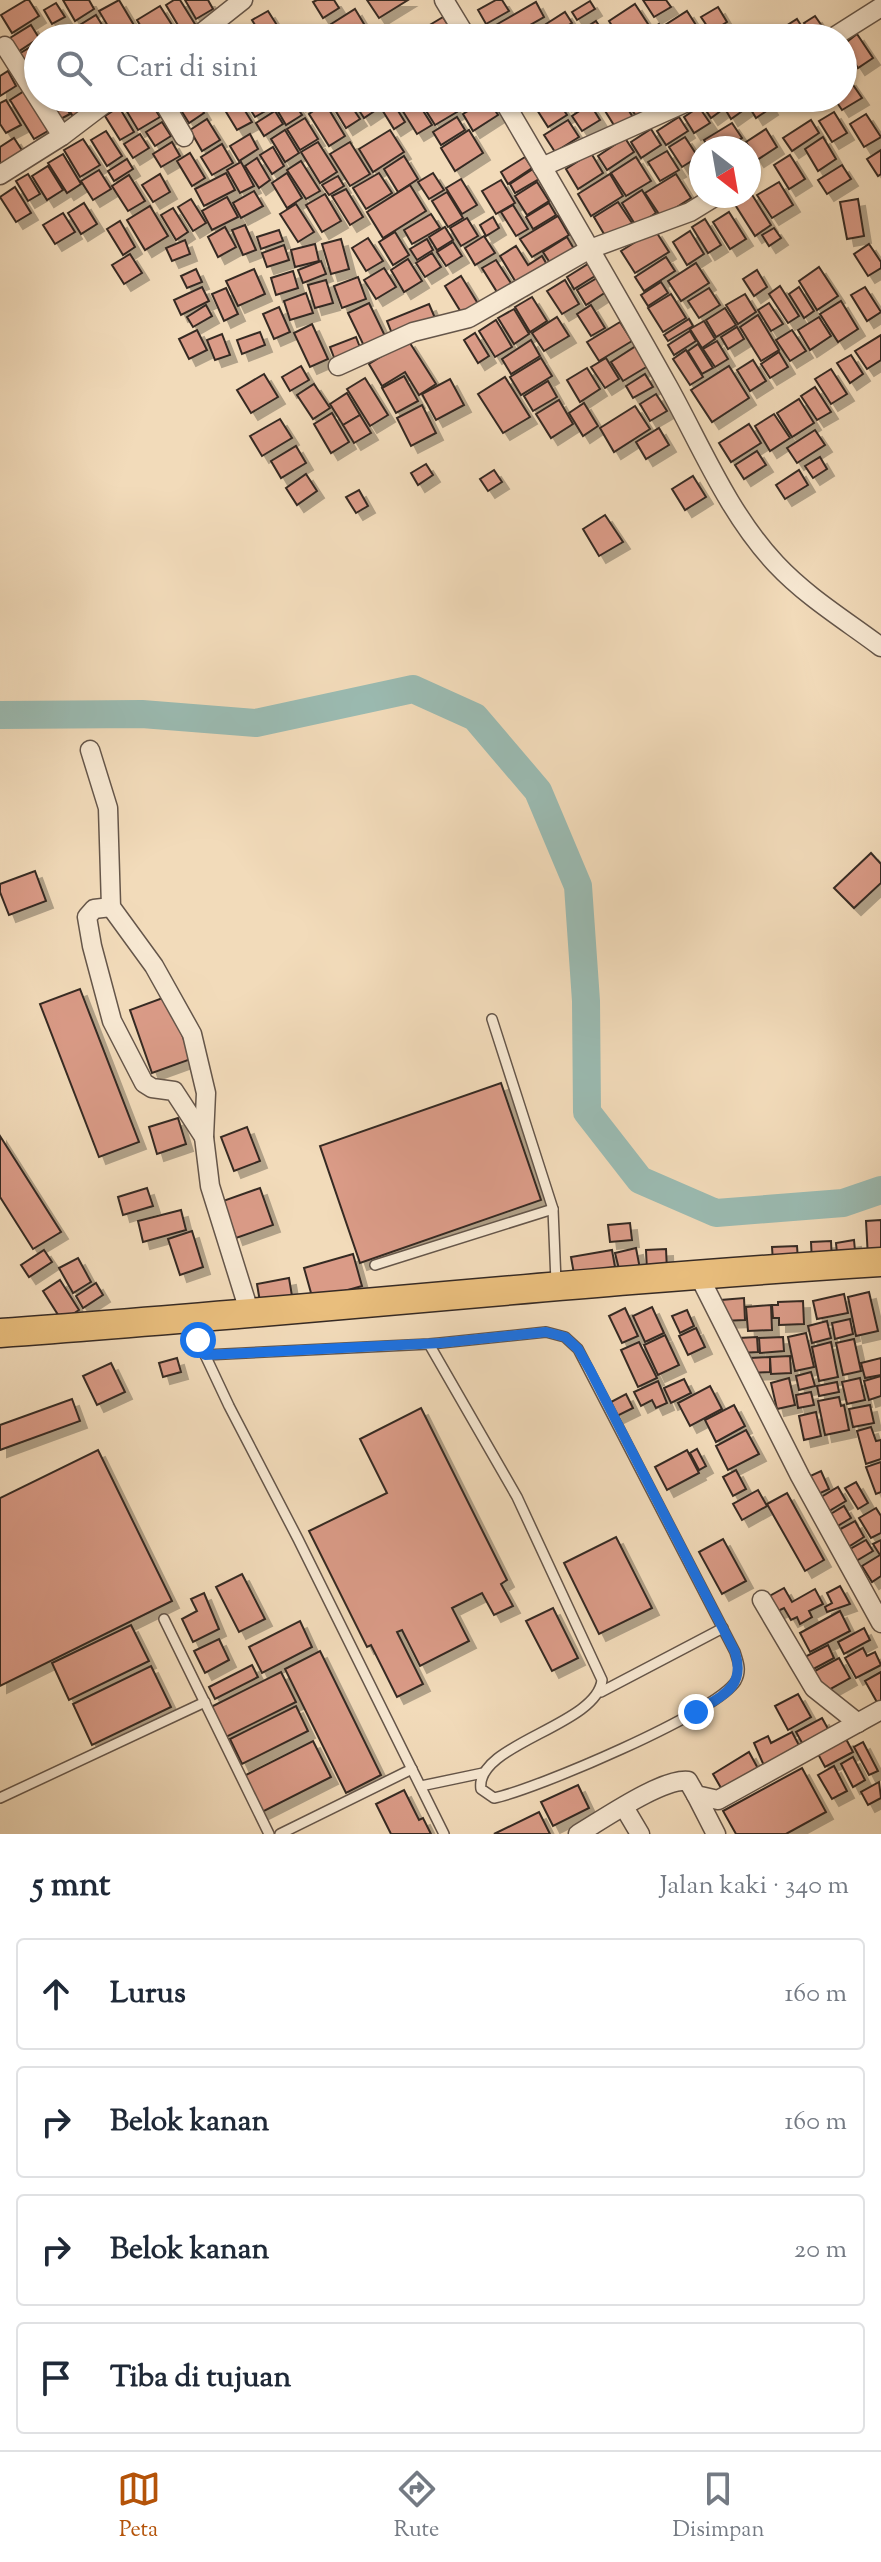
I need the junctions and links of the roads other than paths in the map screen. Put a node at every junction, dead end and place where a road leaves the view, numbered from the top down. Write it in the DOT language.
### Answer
graph roads {
  1 [pos="243,0"];
  2 [pos="444,0"];
  3 [pos="881,7"];
  4 [pos="213,24"];
  5 [pos="459,24"];
  6 [pos="854,24"];
  7 [pos="5,46"];
  8 [pos="24,76"];
  9 [pos="47,112"];
  10 [pos="94,112"];
  11 [pos="169,112"];
  12 [pos="510,112"];
  13 [pos="665,112"];
  14 [pos="62,136"];
  15 [pos="184,137"];
  16 [pos="542,167"];
  17 [pos="0,175"];
  18 [pos="696,208"];
  19 [pos="590,249"];
  20 [pos="338,366"];
  21 [pos="881,647"];
  22 [pos="90,750"];
  23 [pos="111,907"];
  24 [pos="492,1019"];
  25 [pos="204,1137"];
  26 [pos="553,1209"];
  27 [pos="881,1262"];
  28 [pos="375,1265"];
  29 [pos="699,1276"];
  30 [pos="555,1287"];
  31 [pos="250,1314"];
  32 [pos="192,1319"];
  33 [pos="0,1333"];
  34 [pos="429,1344"];
  35 [pos="205,1355"];
  36 [pos="762,1600"];
  37 [pos="164,1619"];
  38 [pos="881,1623"];
  39 [pos="723,1628"];
  40 [pos="601,1692"];
  41 [pos="205,1702"];
  42 [pos="881,1710"];
  43 [pos="858,1723"];
  44 [pos="412,1769"];
  45 [pos="483,1773"];
  46 [pos="421,1786"];
  47 [pos="696,1795"];
  48 [pos="0,1798"];
  49 [pos="624,1807"];
  50 [pos="269,1834"];
  51 [pos="280,1834"];
  52 [pos="444,1834"];
  53 [pos="578,1834"];
  54 [pos="640,1834"];
  55 [pos="716,1834"];
  1 -- 4 [label="street"];
  2 -- 5 [label="street"];
  3 -- 6 [label="street"];
  7 -- 8 [label="street"];
  9 -- 14 [label="street"];
  10 -- 14 [label="street"];
  11 -- 15 [label="street"];
  12 -- 16 [label="street"];
  13 -- 16 [label="street"];
  14 -- 17 [label="street"];
  16 -- 19 [label="street"];
  18 -- 19 [label="street"];
  19 -- 20 [label="street"];
  19 -- 21 [label="street"];
  22 -- 23 [label="street"];
  23 -- 25 [label="street"];
  23 -- 25 [label="street"];
  24 -- 26 [label="lane"];
  25 -- 31 [label="street"];
  26 -- 28 [label="lane"];
  26 -- 30 [label="lane"];
  27 -- 29 [label="highway"];
  29 -- 30 [label="highway"];
  29 -- 38 [label="street"];
  30 -- 31 [label="highway"];
  31 -- 32 [label="highway"];
  32 -- 33 [label="highway"];
  32 -- 35 [label="lane"];
  34 -- 35 [label="lane"];
  34 -- 39 [label="lane"];
  34 -- 40 [label="lane"];
  35 -- 44 [label="lane"];
  36 -- 43 [label="street"];
  37 -- 41 [label="lane"];
  39 -- 40 [label="lane"];
  39 -- 45 [label="lane"];
  40 -- 45 [label="lane"];
  41 -- 48 [label="lane"];
  41 -- 50 [label="lane"];
  42 -- 43 [label="street"];
  43 -- 47 [label="street"];
  44 -- 46 [label="lane"];
  44 -- 51 [label="lane"];
  45 -- 46 [label="lane"];
  46 -- 52 [label="lane"];
  47 -- 49 [label="street"];
  47 -- 55 [label="street"];
  49 -- 53 [label="street"];
  49 -- 54 [label="street"];
}
